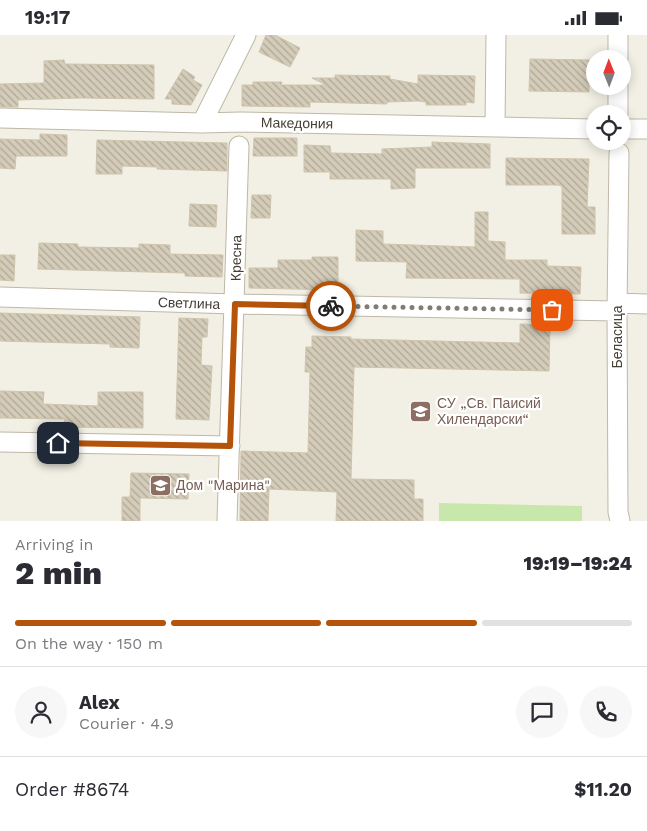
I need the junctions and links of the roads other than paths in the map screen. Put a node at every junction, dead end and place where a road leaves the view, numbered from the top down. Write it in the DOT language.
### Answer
graph roads {
  1 [pos="246,35"];
  2 [pos="496,35"];
  3 [pos="618,35"];
  4 [pos="618,50"];
  5 [pos="0,117"];
  6 [pos="202,123"];
  7 [pos="496,127"];
  8 [pos="586,129"];
  9 [pos="631,129"];
  10 [pos="647,129"];
  11 [pos="239,145"];
  12 [pos="619,153"];
  13 [pos="0,297"];
  14 [pos="235,304"];
  15 [pos="647,304"];
  16 [pos="617,307"];
  17 [pos="0,442"];
  18 [pos="230,446"];
  19 [pos="227,521"];
  20 [pos="620,521"];
  1 -- 6 [label="street"];
  2 -- 7 [label="street"];
  3 -- 4 [label="street"];
  5 -- 6 [label="street, Македония"];
  6 -- 7 [label="street, Македония"];
  7 -- 8 [label="street, Македония"];
  9 -- 10 [label="street"];
  11 -- 14 [label="street, Кресна"];
  12 -- 16 [label="street, Беласица"];
  13 -- 14 [label="street, Светлина"];
  14 -- 16 [label="street, Светлина"];
  14 -- 18 [label="street, Кресна"];
  15 -- 16 [label="street, Светлина"];
  16 -- 20 [label="street, Беласица"];
  17 -- 18 [label="street"];
  18 -- 19 [label="street, Кресна"];
}
